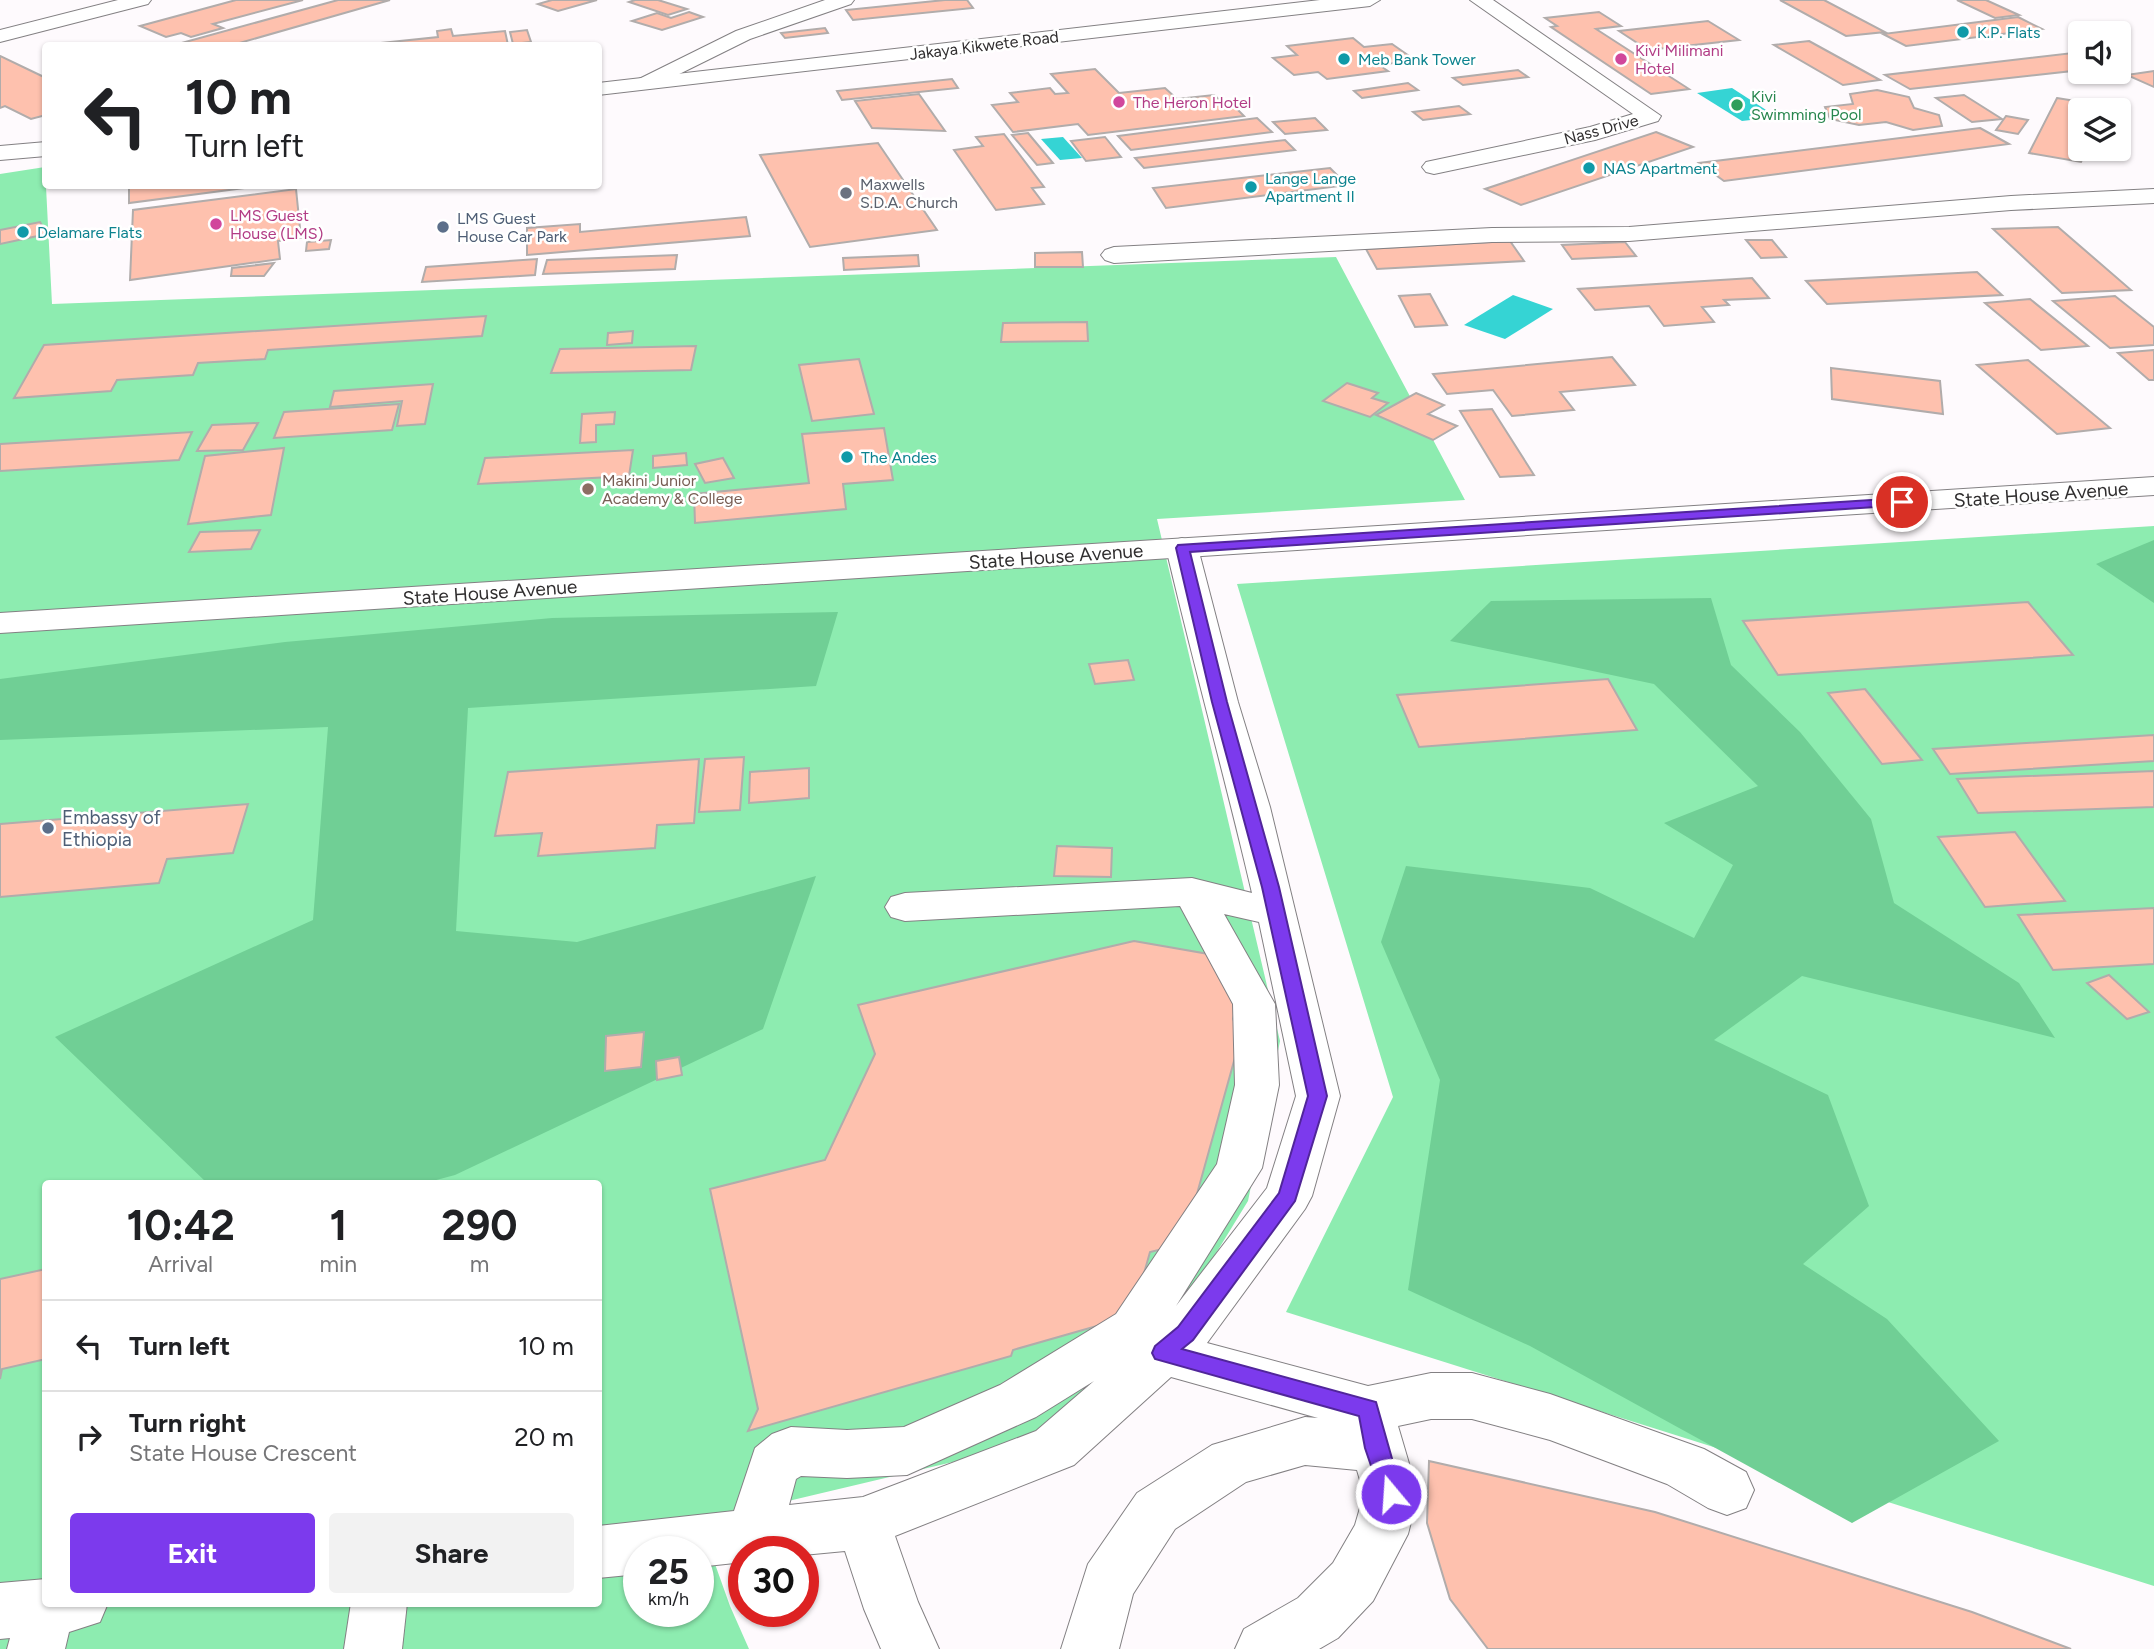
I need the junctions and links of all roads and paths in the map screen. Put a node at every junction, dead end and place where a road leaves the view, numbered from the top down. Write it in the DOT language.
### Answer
graph roads {
  1 [pos="141,0"];
  2 [pos="844,0"];
  3 [pos="1370,0"];
  4 [pos="1480,0"];
  5 [pos="0,36"];
  6 [pos="642,85"];
  7 [pos="602,89"];
  8 [pos="42,149"];
  9 [pos="0,153"];
  10 [pos="1434,167"];
  11 [pos="2154,197"];
  12 [pos="1114,255"];
  13 [pos="2154,486"];
  14 [pos="1182,548"];
  15 [pos="0,623"];
  16 [pos="1192,892"];
  17 [pos="905,907"];
  18 [pos="1277,913"];
  19 [pos="1163,1353"];
  20 [pos="1372,1428"];
  21 [pos="1727,1490"];
  22 [pos="863,1523"];
  23 [pos="759,1534"];
  24 [pos="602,1552"];
  25 [pos="379,1607"];
  26 [pos="373,1649"];
  27 [pos="910,1649"];
  28 [pos="1090,1649"];
  29 [pos="1264,1649"];
  1 -- 5 [label="street"];
  2 -- 6 [label="street"];
  3 -- 6 [label="street, Jakaya Kikwete Road"];
  4 -- 10 [label="street, Nass Drive"];
  6 -- 7 [label="street, Jakaya Kikwete Road"];
  8 -- 9 [label="street"];
  11 -- 12 [label="street"];
  13 -- 14 [label="street, State House Avenue"];
  14 -- 15 [label="street, State House Avenue"];
  14 -- 18 [label="street"];
  16 -- 17 [label="street"];
  16 -- 18 [label="street"];
  16 -- 23 [label="street"];
  18 -- 19 [label="street"];
  19 -- 20 [label="street"];
  19 -- 22 [label="street"];
  20 -- 21 [label="street"];
  20 -- 28 [label="street"];
  20 -- 29 [label="street"];
  22 -- 23 [label="street"];
  22 -- 27 [label="street"];
  23 -- 24 [label="street"];
  25 -- 26 [label="street"];
}
